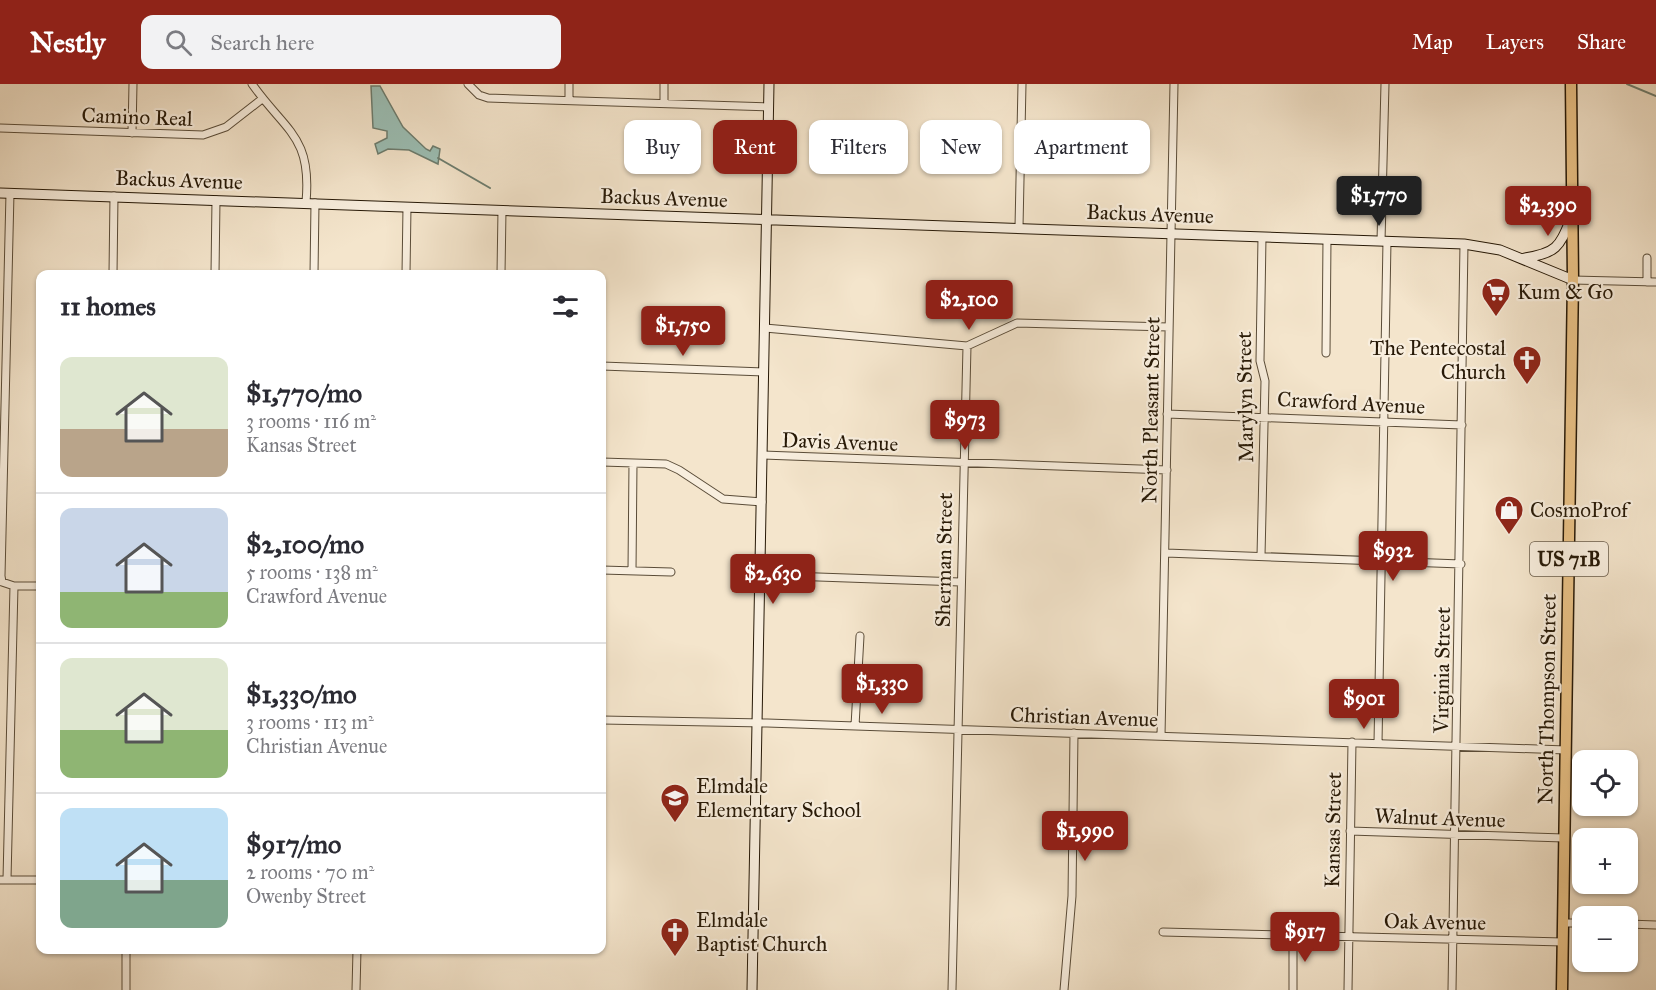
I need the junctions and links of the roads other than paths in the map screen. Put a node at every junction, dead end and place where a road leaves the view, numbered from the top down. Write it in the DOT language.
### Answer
graph roads {
  1 [pos="133,84"];
  2 [pos="252,84"];
  3 [pos="468,84"];
  4 [pos="569,84"];
  5 [pos="664,84"];
  6 [pos="769,84"];
  7 [pos="1022,84"];
  8 [pos="1385,84"];
  9 [pos="1571,84"];
  10 [pos="1172,85"];
  11 [pos="262,99"];
  12 [pos="569,100"];
  13 [pos="664,103"];
  14 [pos="769,107"];
  15 [pos="0,128"];
  16 [pos="132,133"];
  17 [pos="5,193"];
  18 [pos="114,196"];
  19 [pos="216,200"];
  20 [pos="310,203"];
  21 [pos="407,207"];
  22 [pos="502,210"];
  23 [pos="1572,216"];
  24 [pos="767,219"];
  25 [pos="1019,227"];
  26 [pos="1172,233"];
  27 [pos="1262,237"];
  28 [pos="1327,239"];
  29 [pos="1384,241"];
  30 [pos="1464,244"];
  31 [pos="1523,258"];
  32 [pos="1647,258"];
  33 [pos="113,270"];
  34 [pos="215,270"];
  35 [pos="314,270"];
  36 [pos="406,270"];
  37 [pos="501,270"];
  38 [pos="1573,280"];
  39 [pos="1647,282"];
  40 [pos="1656,282"];
  41 [pos="1169,327"];
  42 [pos="765,328"];
  43 [pos="967,346"];
  44 [pos="1326,353"];
  45 [pos="606,366"];
  46 [pos="764,372"];
  47 [pos="1167,414"];
  48 [pos="1264,416"];
  49 [pos="1384,421"];
  50 [pos="1462,425"];
  51 [pos="763,455"];
  52 [pos="606,462"];
  53 [pos="633,463"];
  54 [pos="963,463"];
  55 [pos="1167,470"];
  56 [pos="762,502"];
  57 [pos="1166,552"];
  58 [pos="1261,556"];
  59 [pos="1381,561"];
  60 [pos="1461,564"];
  61 [pos="606,570"];
  62 [pos="632,571"];
  63 [pos="671,572"];
  64 [pos="760,575"];
  65 [pos="960,582"];
  66 [pos="14,586"];
  67 [pos="36,586"];
  68 [pos="860,636"];
  69 [pos="606,720"];
  70 [pos="757,725"];
  71 [pos="855,726"];
  72 [pos="957,730"];
  73 [pos="1074,733"];
  74 [pos="1161,736"];
  75 [pos="1352,742"];
  76 [pos="1378,743"];
  77 [pos="1456,745"];
  78 [pos="1566,750"];
  79 [pos="1350,831"];
  80 [pos="1455,835"];
  81 [pos="1564,838"];
  82 [pos="4,879"];
  83 [pos="36,880"];
  84 [pos="1564,923"];
  85 [pos="1572,923"];
  86 [pos="1638,924"];
  87 [pos="1656,925"];
  88 [pos="1163,932"];
  89 [pos="1293,936"];
  90 [pos="1347,937"];
  91 [pos="1453,939"];
  92 [pos="1563,942"];
  93 [pos="126,954"];
  94 [pos="357,954"];
  95 [pos="126,990"];
  96 [pos="356,990"];
  97 [pos="752,990"];
  98 [pos="952,990"];
  99 [pos="1064,990"];
  100 [pos="1293,990"];
  101 [pos="1348,990"];
  102 [pos="1452,990"];
  103 [pos="1562,990"];
  1 -- 16 [label="street"];
  2 -- 11 [label="street"];
  3 -- 12 [label="street"];
  4 -- 12 [label="street"];
  5 -- 13 [label="street"];
  6 -- 14 [label="street"];
  7 -- 25 [label="street"];
  8 -- 29 [label="street"];
  9 -- 23 [label="main road, North Thompson Street / US 71B"];
  10 -- 26 [label="street, North Pleasant Street"];
  11 -- 16 [label="street, Camino Real"];
  11 -- 20 [label="street"];
  12 -- 13 [label="street"];
  13 -- 14 [label="street"];
  14 -- 24 [label="street"];
  15 -- 16 [label="street, Camino Real"];
  17 -- 18 [label="street, Backus Avenue"];
  17 -- 66 [label="street"];
  18 -- 19 [label="street, Backus Avenue"];
  18 -- 33 [label="street"];
  19 -- 20 [label="street, Backus Avenue"];
  19 -- 34 [label="street"];
  20 -- 21 [label="street, Backus Avenue"];
  20 -- 35 [label="street"];
  21 -- 22 [label="street, Backus Avenue"];
  21 -- 36 [label="street"];
  22 -- 24 [label="street, Backus Avenue"];
  22 -- 37 [label="street"];
  23 -- 31 [label="street"];
  23 -- 38 [label="main road, North Thompson Street / US 71B"];
  24 -- 25 [label="street, Backus Avenue"];
  24 -- 42 [label="street"];
  25 -- 26 [label="street, Backus Avenue"];
  26 -- 27 [label="street, Backus Avenue"];
  26 -- 41 [label="street, North Pleasant Street"];
  27 -- 28 [label="street, Backus Avenue"];
  27 -- 48 [label="street, Marylyn Street"];
  28 -- 29 [label="street, Backus Avenue"];
  28 -- 44 [label="street"];
  29 -- 30 [label="street, Backus Avenue"];
  29 -- 49 [label="street"];
  30 -- 31 [label="street, Backus Avenue"];
  30 -- 50 [label="street, Virginia Street"];
  31 -- 38 [label="street, Backus Avenue"];
  32 -- 39 [label="street"];
  38 -- 39 [label="street"];
  38 -- 78 [label="main road, North Thompson Street / US 71B"];
  39 -- 40 [label="street"];
  41 -- 43 [label="street"];
  41 -- 47 [label="street, North Pleasant Street"];
  42 -- 43 [label="street"];
  42 -- 46 [label="street"];
  43 -- 54 [label="street, Sherman Street"];
  45 -- 46 [label="street"];
  46 -- 51 [label="street"];
  47 -- 48 [label="street, Crawford Avenue"];
  47 -- 55 [label="street, North Pleasant Street"];
  48 -- 49 [label="street, Crawford Avenue"];
  48 -- 58 [label="street, Marylyn Street"];
  49 -- 50 [label="street, Crawford Avenue"];
  49 -- 59 [label="street"];
  50 -- 60 [label="street, Virginia Street"];
  51 -- 54 [label="street, Davis Avenue"];
  51 -- 56 [label="street"];
  52 -- 53 [label="street"];
  53 -- 56 [label="street"];
  53 -- 62 [label="street"];
  54 -- 55 [label="street, Davis Avenue"];
  54 -- 65 [label="street, Sherman Street"];
  55 -- 57 [label="street, North Pleasant Street"];
  56 -- 64 [label="street"];
  57 -- 58 [label="street"];
  57 -- 74 [label="street, North Pleasant Street"];
  58 -- 59 [label="street"];
  59 -- 60 [label="street"];
  59 -- 76 [label="street"];
  60 -- 77 [label="street, Virginia Street"];
  61 -- 62 [label="street"];
  62 -- 63 [label="street"];
  64 -- 65 [label="street"];
  64 -- 70 [label="street"];
  65 -- 72 [label="street, Sherman Street"];
  66 -- 67 [label="street"];
  66 -- 82 [label="street"];
  68 -- 71 [label="street"];
  69 -- 70 [label="street, Christian Avenue"];
  70 -- 71 [label="street, Christian Avenue"];
  70 -- 97 [label="street"];
  71 -- 72 [label="street, Christian Avenue"];
  72 -- 73 [label="street, Christian Avenue"];
  72 -- 98 [label="street, Sherman Street"];
  73 -- 74 [label="street, Christian Avenue"];
  73 -- 99 [label="street"];
  74 -- 75 [label="street, Christian Avenue"];
  75 -- 76 [label="street, Christian Avenue"];
  75 -- 79 [label="street, Kansas Street"];
  76 -- 77 [label="street, Christian Avenue"];
  77 -- 78 [label="street, Christian Avenue"];
  77 -- 80 [label="street, Virginia Street"];
  78 -- 81 [label="main road, North Thompson Street / US 71B"];
  79 -- 80 [label="street, Walnut Avenue"];
  79 -- 90 [label="street, Kansas Street"];
  80 -- 81 [label="street, Walnut Avenue"];
  80 -- 91 [label="street, Virginia Street"];
  81 -- 84 [label="main road, North Thompson Street / US 71B"];
  82 -- 83 [label="street"];
  84 -- 85 [label="street"];
  84 -- 92 [label="main road, North Thompson Street / US 71B"];
  86 -- 87 [label="street"];
  88 -- 89 [label="street, Oak Avenue"];
  89 -- 90 [label="street, Oak Avenue"];
  89 -- 100 [label="street"];
  90 -- 91 [label="street, Oak Avenue"];
  90 -- 101 [label="street, Kansas Street"];
  91 -- 92 [label="street, Oak Avenue"];
  91 -- 102 [label="street, Virginia Street"];
  92 -- 103 [label="main road, North Thompson Street / US 71B"];
  93 -- 95 [label="street"];
  94 -- 96 [label="street"];
}
